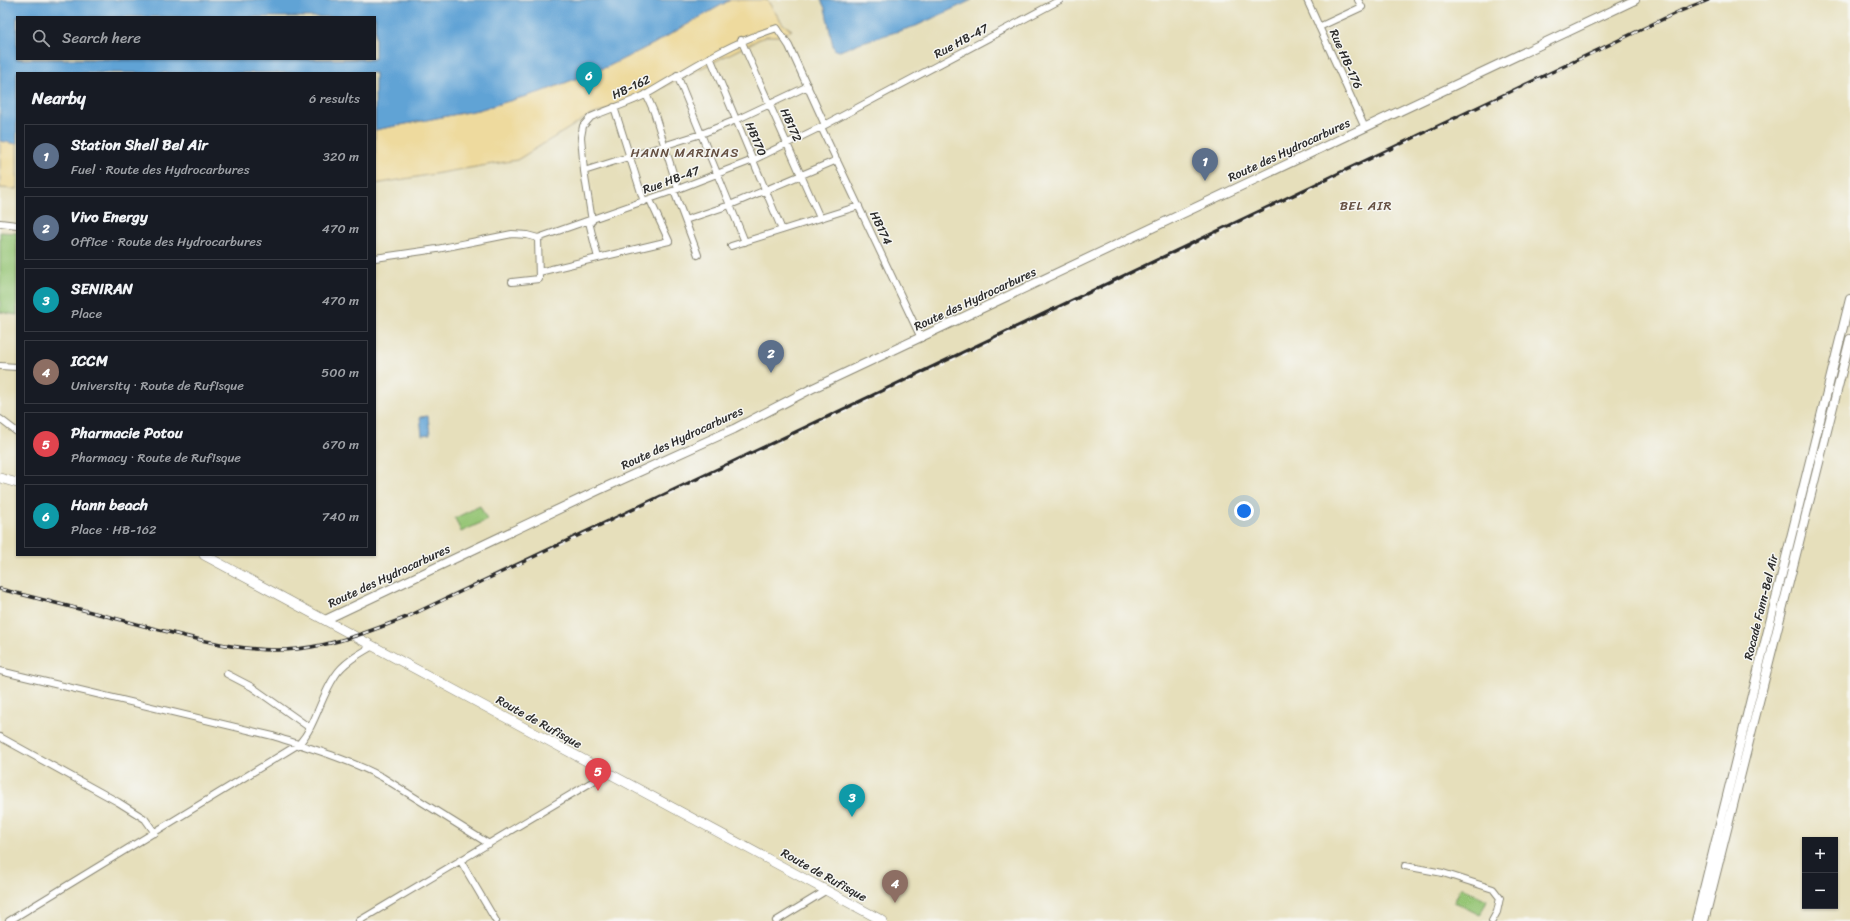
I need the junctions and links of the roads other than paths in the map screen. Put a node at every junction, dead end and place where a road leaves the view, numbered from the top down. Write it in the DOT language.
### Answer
graph roads {
  1 [pos="1060,0"];
  2 [pos="1307,0"];
  3 [pos="1358,0"];
  4 [pos="1635,0"];
  5 [pos="1319,27"];
  6 [pos="777,28"];
  7 [pos="741,40"];
  8 [pos="710,57"];
  9 [pos="677,75"];
  10 [pos="808,86"];
  11 [pos="646,94"];
  12 [pos="770,104"];
  13 [pos="614,107"];
  14 [pos="736,120"];
  15 [pos="823,126"];
  16 [pos="1365,128"];
  17 [pos="701,134"];
  18 [pos="787,144"];
  19 [pos="666,146"];
  20 [pos="630,157"];
  21 [pos="753,160"];
  22 [pos="837,160"];
  23 [pos="584,171"];
  24 [pos="718,175"];
  25 [pos="801,175"];
  26 [pos="676,190"];
  27 [pos="766,190"];
  28 [pos="647,201"];
  29 [pos="730,205"];
  30 [pos="859,206"];
  31 [pos="820,218"];
  32 [pos="685,220"];
  33 [pos="590,221"];
  34 [pos="0,223"];
  35 [pos="16,225"];
  36 [pos="782,230"];
  37 [pos="538,238"];
  38 [pos="745,242"];
  39 [pos="731,246"];
  40 [pos="698,255"];
  41 [pos="376,258"];
  42 [pos="598,258"];
  43 [pos="539,272"];
  44 [pos="512,282"];
  45 [pos="1850,299"];
  46 [pos="921,338"];
  47 [pos="1850,339"];
  48 [pos="0,366"];
  49 [pos="16,367"];
  50 [pos="0,419"];
  51 [pos="16,431"];
  52 [pos="0,478"];
  53 [pos="16,483"];
  54 [pos="206,556"];
  55 [pos="325,620"];
  56 [pos="373,646"];
  57 [pos="0,671"];
  58 [pos="227,674"];
  59 [pos="310,728"];
  60 [pos="0,737"];
  61 [pos="299,744"];
  62 [pos="607,773"];
  63 [pos="155,833"];
  64 [pos="489,844"];
  65 [pos="460,860"];
  66 [pos="1405,866"];
  67 [pos="827,890"];
  68 [pos="9,921"];
  69 [pos="359,921"];
  70 [pos="496,921"];
  71 [pos="776,921"];
  72 [pos="883,921"];
  73 [pos="1492,921"];
  74 [pos="1696,921"];
  75 [pos="1704,921"];
  1 -- 15 [label="street, Rue HB-47"];
  2 -- 5 [label="street, Rue HB-176"];
  3 -- 5 [label="street"];
  4 -- 16 [label="street, Route des Hydrocarbures"];
  5 -- 16 [label="street, Rue HB-176"];
  6 -- 7 [label="street, HB-162"];
  6 -- 10 [label="street, HB174"];
  7 -- 8 [label="street, HB-162"];
  7 -- 12 [label="street, HB172"];
  8 -- 9 [label="street, HB-162"];
  8 -- 14 [label="street, HB170"];
  9 -- 11 [label="street, HB-162"];
  9 -- 17 [label="street"];
  10 -- 12 [label="street"];
  10 -- 15 [label="street, HB174"];
  11 -- 13 [label="street, HB-162"];
  11 -- 19 [label="street"];
  12 -- 14 [label="street"];
  12 -- 18 [label="street, HB172"];
  13 -- 20 [label="street"];
  13 -- 23 [label="street, HB-162"];
  14 -- 17 [label="street"];
  14 -- 21 [label="street, HB170"];
  15 -- 18 [label="street, Rue HB-47"];
  15 -- 22 [label="street, HB174"];
  16 -- 46 [label="street, Route des Hydrocarbures"];
  17 -- 19 [label="street"];
  17 -- 24 [label="street"];
  18 -- 21 [label="street, Rue HB-47"];
  18 -- 25 [label="street, HB172"];
  19 -- 20 [label="street"];
  19 -- 26 [label="street"];
  20 -- 23 [label="street"];
  20 -- 28 [label="street"];
  21 -- 24 [label="street, Rue HB-47"];
  21 -- 27 [label="street, HB170"];
  22 -- 25 [label="street"];
  22 -- 30 [label="street, HB174"];
  23 -- 33 [label="street, HB-162"];
  24 -- 26 [label="street, Rue HB-47"];
  24 -- 29 [label="street"];
  25 -- 27 [label="street"];
  25 -- 31 [label="street, HB172"];
  26 -- 28 [label="street, Rue HB-47"];
  26 -- 32 [label="street"];
  27 -- 29 [label="street"];
  27 -- 36 [label="street, HB170"];
  28 -- 33 [label="street, Rue HB-47"];
  28 -- 42 [label="street"];
  29 -- 32 [label="street"];
  29 -- 38 [label="street"];
  30 -- 31 [label="street"];
  30 -- 46 [label="street, HB174"];
  31 -- 36 [label="street"];
  32 -- 40 [label="street"];
  33 -- 37 [label="street, Rue HB-47"];
  33 -- 42 [label="street, HB-162"];
  34 -- 35 [label="street"];
  36 -- 38 [label="street"];
  37 -- 41 [label="street, Rue HB-47"];
  37 -- 43 [label="street"];
  38 -- 39 [label="street"];
  42 -- 43 [label="street"];
  43 -- 44 [label="street"];
  45 -- 74 [label="street, Rocade Fann-Bel Air"];
  46 -- 55 [label="street, Route des Hydrocarbures"];
  47 -- 75 [label="street, Rocade Fann-Bel Air"];
  48 -- 49 [label="street"];
  50 -- 51 [label="street"];
  52 -- 53 [label="main road"];
  54 -- 55 [label="main road, Route de Rufisque"];
  55 -- 56 [label="main road, Route de Rufisque"];
  56 -- 59 [label="street"];
  56 -- 62 [label="main road, Route de Rufisque"];
  57 -- 61 [label="street"];
  58 -- 59 [label="street"];
  59 -- 61 [label="street"];
  60 -- 63 [label="street"];
  61 -- 63 [label="street"];
  61 -- 64 [label="street"];
  62 -- 64 [label="street"];
  62 -- 67 [label="main road, Route de Rufisque"];
  63 -- 68 [label="street"];
  64 -- 65 [label="street"];
  65 -- 69 [label="street"];
  65 -- 70 [label="street"];
  66 -- 73 [label="street"];
  67 -- 71 [label="street"];
  67 -- 72 [label="main road, Route de Rufisque"];
}
